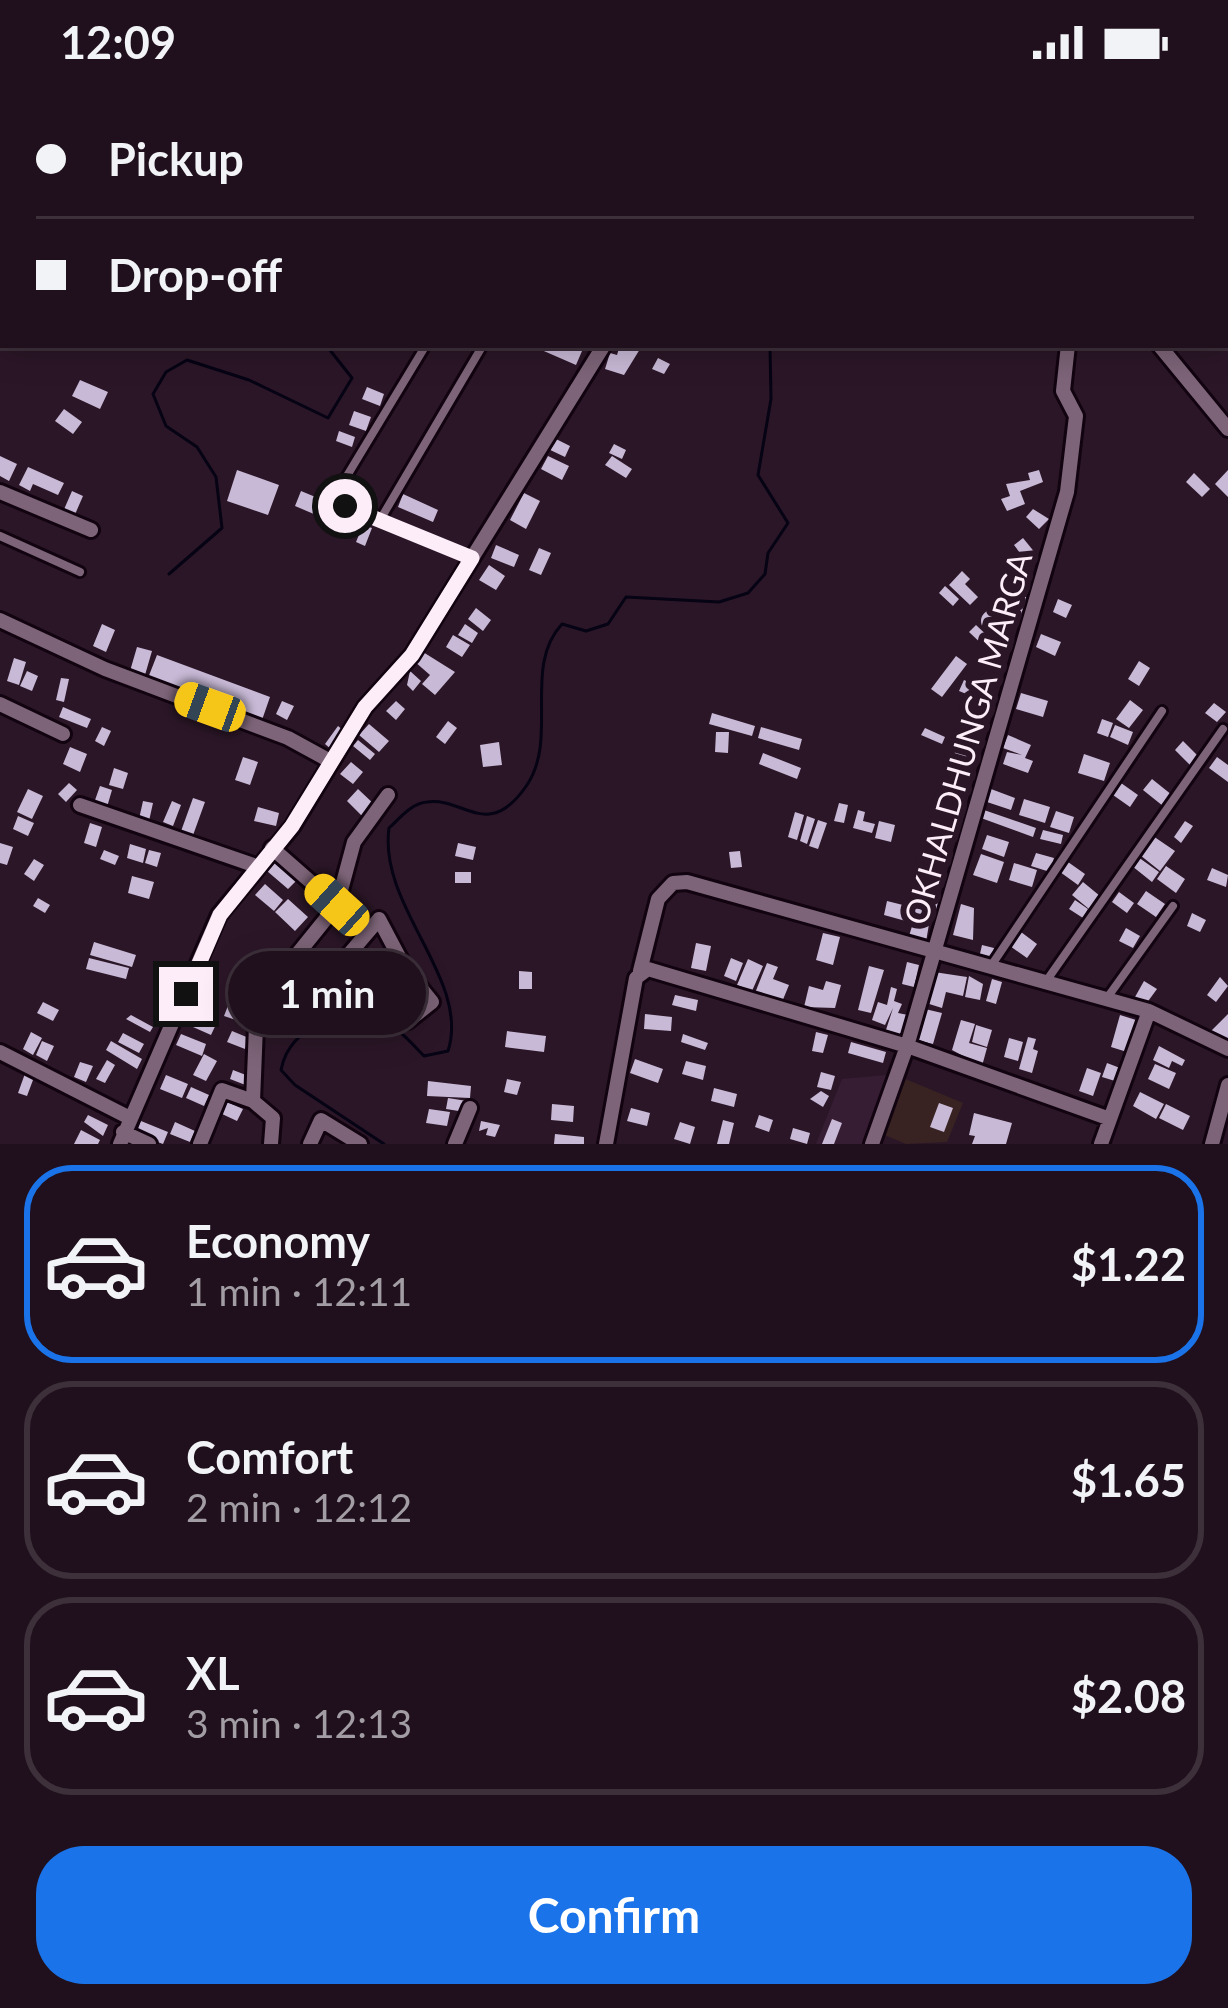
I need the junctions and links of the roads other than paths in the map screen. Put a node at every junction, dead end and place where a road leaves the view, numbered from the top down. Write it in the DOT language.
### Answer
graph roads {
  1 [pos="424,348"];
  2 [pos="481,348"];
  3 [pos="602,348"];
  4 [pos="1068,348"];
  5 [pos="1161,348"];
  6 [pos="1228,429"];
  7 [pos="0,491"];
  8 [pos="380,520"];
  9 [pos="91,530"];
  10 [pos="0,536"];
  11 [pos="472,558"];
  12 [pos="80,572"];
  13 [pos="0,620"];
  14 [pos="0,704"];
  15 [pos="1162,711"];
  16 [pos="1222,729"];
  17 [pos="62,734"];
  18 [pos="331,761"];
  19 [pos="388,795"];
  20 [pos="80,805"];
  21 [pos="272,848"];
  22 [pos="256,866"];
  23 [pos="337,905"];
  24 [pos="1173,906"];
  25 [pos="933,949"];
  26 [pos="991,966"];
  27 [pos="640,971"];
  28 [pos="1046,982"];
  29 [pos="274,983"];
  30 [pos="1106,999"];
  31 [pos="310,1000"];
  32 [pos="1149,1011"];
  33 [pos="907,1046"];
  34 [pos="1228,1049"];
  35 [pos="0,1052"];
  36 [pos="1228,1085"];
  37 [pos="253,1101"];
  38 [pos="470,1108"];
  39 [pos="1110,1119"];
  40 [pos="124,1131"];
  41 [pos="149,1144"];
  42 [pos="200,1144"];
  43 [pos="271,1144"];
  44 [pos="310,1144"];
  45 [pos="360,1144"];
  46 [pos="455,1144"];
  47 [pos="606,1144"];
  48 [pos="872,1144"];
  49 [pos="1101,1144"];
  50 [pos="1212,1144"];
  1 -- 8 [label="lane"];
  2 -- 8 [label="lane"];
  3 -- 11 [label="street"];
  4 -- 25 [label="street, OKHALDHUNGA MARGA"];
  5 -- 6 [label="street"];
  7 -- 9 [label="street"];
  8 -- 11 [label="lane"];
  10 -- 12 [label="lane"];
  11 -- 18 [label="street"];
  13 -- 18 [label="street"];
  14 -- 17 [label="street"];
  15 -- 26 [label="lane"];
  16 -- 28 [label="lane"];
  18 -- 21 [label="street"];
  19 -- 23 [label="street"];
  20 -- 22 [label="street"];
  21 -- 22 [label="street"];
  21 -- 23 [label="street"];
  22 -- 40 [label="street"];
  23 -- 29 [label="street"];
  24 -- 30 [label="lane"];
  25 -- 26 [label="street"];
  25 -- 27 [label="street"];
  25 -- 33 [label="street, OKHALDHUNGA MARGA"];
  26 -- 28 [label="street"];
  27 -- 33 [label="street"];
  27 -- 47 [label="street"];
  28 -- 30 [label="street"];
  29 -- 31 [label="street"];
  29 -- 37 [label="street"];
  30 -- 32 [label="street"];
  31 -- 31 [label="street"];
  32 -- 34 [label="street"];
  32 -- 39 [label="street"];
  33 -- 39 [label="street"];
  33 -- 48 [label="street, OKHALDHUNGA MARGA"];
  35 -- 40 [label="street"];
  36 -- 50 [label="street"];
  37 -- 42 [label="street"];
  37 -- 43 [label="street"];
  38 -- 46 [label="street"];
  39 -- 49 [label="street"];
  40 -- 41 [label="street"];
  44 -- 45 [label="street"];
}
